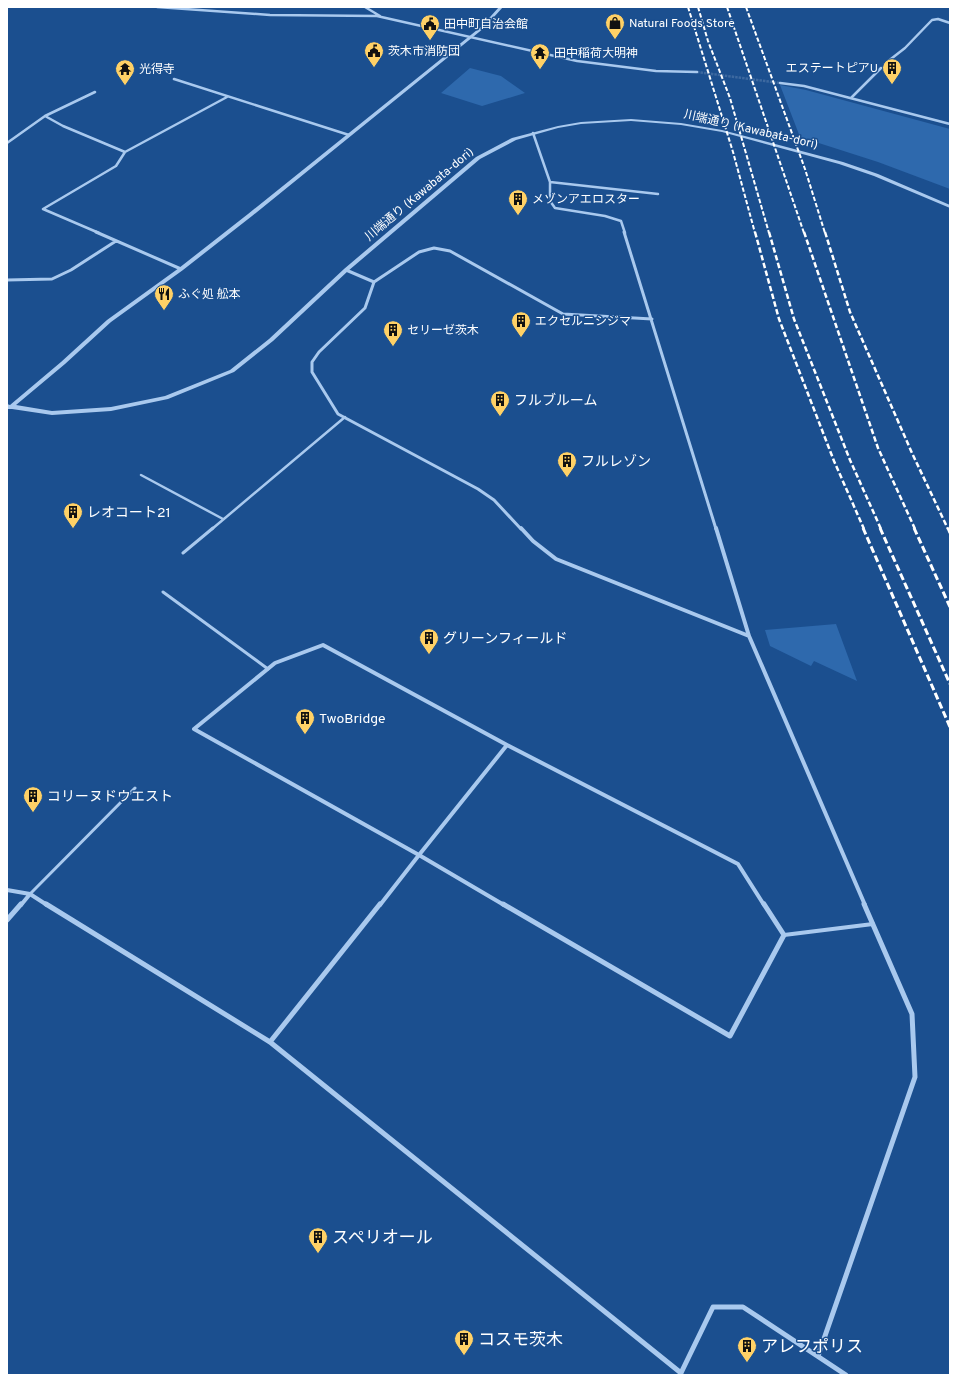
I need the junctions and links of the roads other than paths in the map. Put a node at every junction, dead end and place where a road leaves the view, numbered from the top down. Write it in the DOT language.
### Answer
graph roads {
  1 [pos="157,7"];
  2 [pos="364,7"];
  3 [pos="501,7"];
  4 [pos="381,17"];
  5 [pos="950,22"];
  6 [pos="470,37"];
  7 [pos="887,62"];
  8 [pos="881,68"];
  9 [pos="697,72"];
  10 [pos="174,79"];
  11 [pos="780,83"];
  12 [pos="95,92"];
  13 [pos="227,97"];
  14 [pos="851,98"];
  15 [pos="45,116"];
  16 [pos="950,124"];
  17 [pos="533,133"];
  18 [pos="349,135"];
  19 [pos="7,143"];
  20 [pos="125,152"];
  21 [pos="550,182"];
  22 [pos="658,194"];
  23 [pos="950,207"];
  24 [pos="116,241"];
  25 [pos="181,269"];
  26 [pos="346,270"];
  27 [pos="7,280"];
  28 [pos="374,282"];
  29 [pos="652,319"];
  30 [pos="8,408"];
  31 [pos="345,417"];
  32 [pos="141,475"];
  33 [pos="223,519"];
  34 [pos="183,552"];
  35 [pos="163,592"];
  36 [pos="749,636"];
  37 [pos="268,669"];
  38 [pos="507,745"];
  39 [pos="135,788"];
  40 [pos="419,855"];
  41 [pos="7,890"];
  42 [pos="30,894"];
  43 [pos="7,920"];
  44 [pos="872,924"];
  45 [pos="784,934"];
  46 [pos="270,1042"];
  47 [pos="818,1356"];
  48 [pos="681,1374"];
  49 [pos="846,1375"];
  1 -- 4 [label="street"];
  2 -- 4 [label="street"];
  3 -- 6 [label="street"];
  4 -- 6 [label="street"];
  5 -- 7 [label="street"];
  6 -- 9 [label="street"];
  6 -- 18 [label="street"];
  8 -- 14 [label="street"];
  10 -- 13 [label="street"];
  11 -- 14 [label="street"];
  12 -- 15 [label="street"];
  13 -- 18 [label="street"];
  13 -- 20 [label="street"];
  14 -- 16 [label="street"];
  15 -- 19 [label="street"];
  15 -- 20 [label="street"];
  17 -- 21 [label="street"];
  17 -- 23 [label="street, 川端通り (Kawabata-dori)"];
  17 -- 26 [label="street, 川端通り (Kawabata-dori)"];
  18 -- 25 [label="street"];
  20 -- 24 [label="street"];
  21 -- 22 [label="street"];
  21 -- 29 [label="street"];
  24 -- 25 [label="street"];
  24 -- 27 [label="street"];
  25 -- 30 [label="street"];
  26 -- 28 [label="street"];
  26 -- 30 [label="street, 川端通り (Kawabata-dori)"];
  28 -- 29 [label="street"];
  28 -- 31 [label="street"];
  29 -- 36 [label="street"];
  31 -- 33 [label="lane"];
  31 -- 36 [label="street"];
  32 -- 33 [label="lane"];
  33 -- 34 [label="lane"];
  35 -- 37 [label="lane"];
  36 -- 44 [label="street"];
  37 -- 38 [label="street"];
  37 -- 40 [label="street"];
  38 -- 40 [label="street"];
  38 -- 45 [label="street"];
  39 -- 42 [label="lane"];
  40 -- 45 [label="street"];
  40 -- 46 [label="street"];
  41 -- 42 [label="street"];
  42 -- 43 [label="street"];
  42 -- 46 [label="street"];
  44 -- 45 [label="lane"];
  44 -- 47 [label="street"];
  46 -- 48 [label="street"];
  47 -- 48 [label="street"];
  47 -- 49 [label="street"];
}
